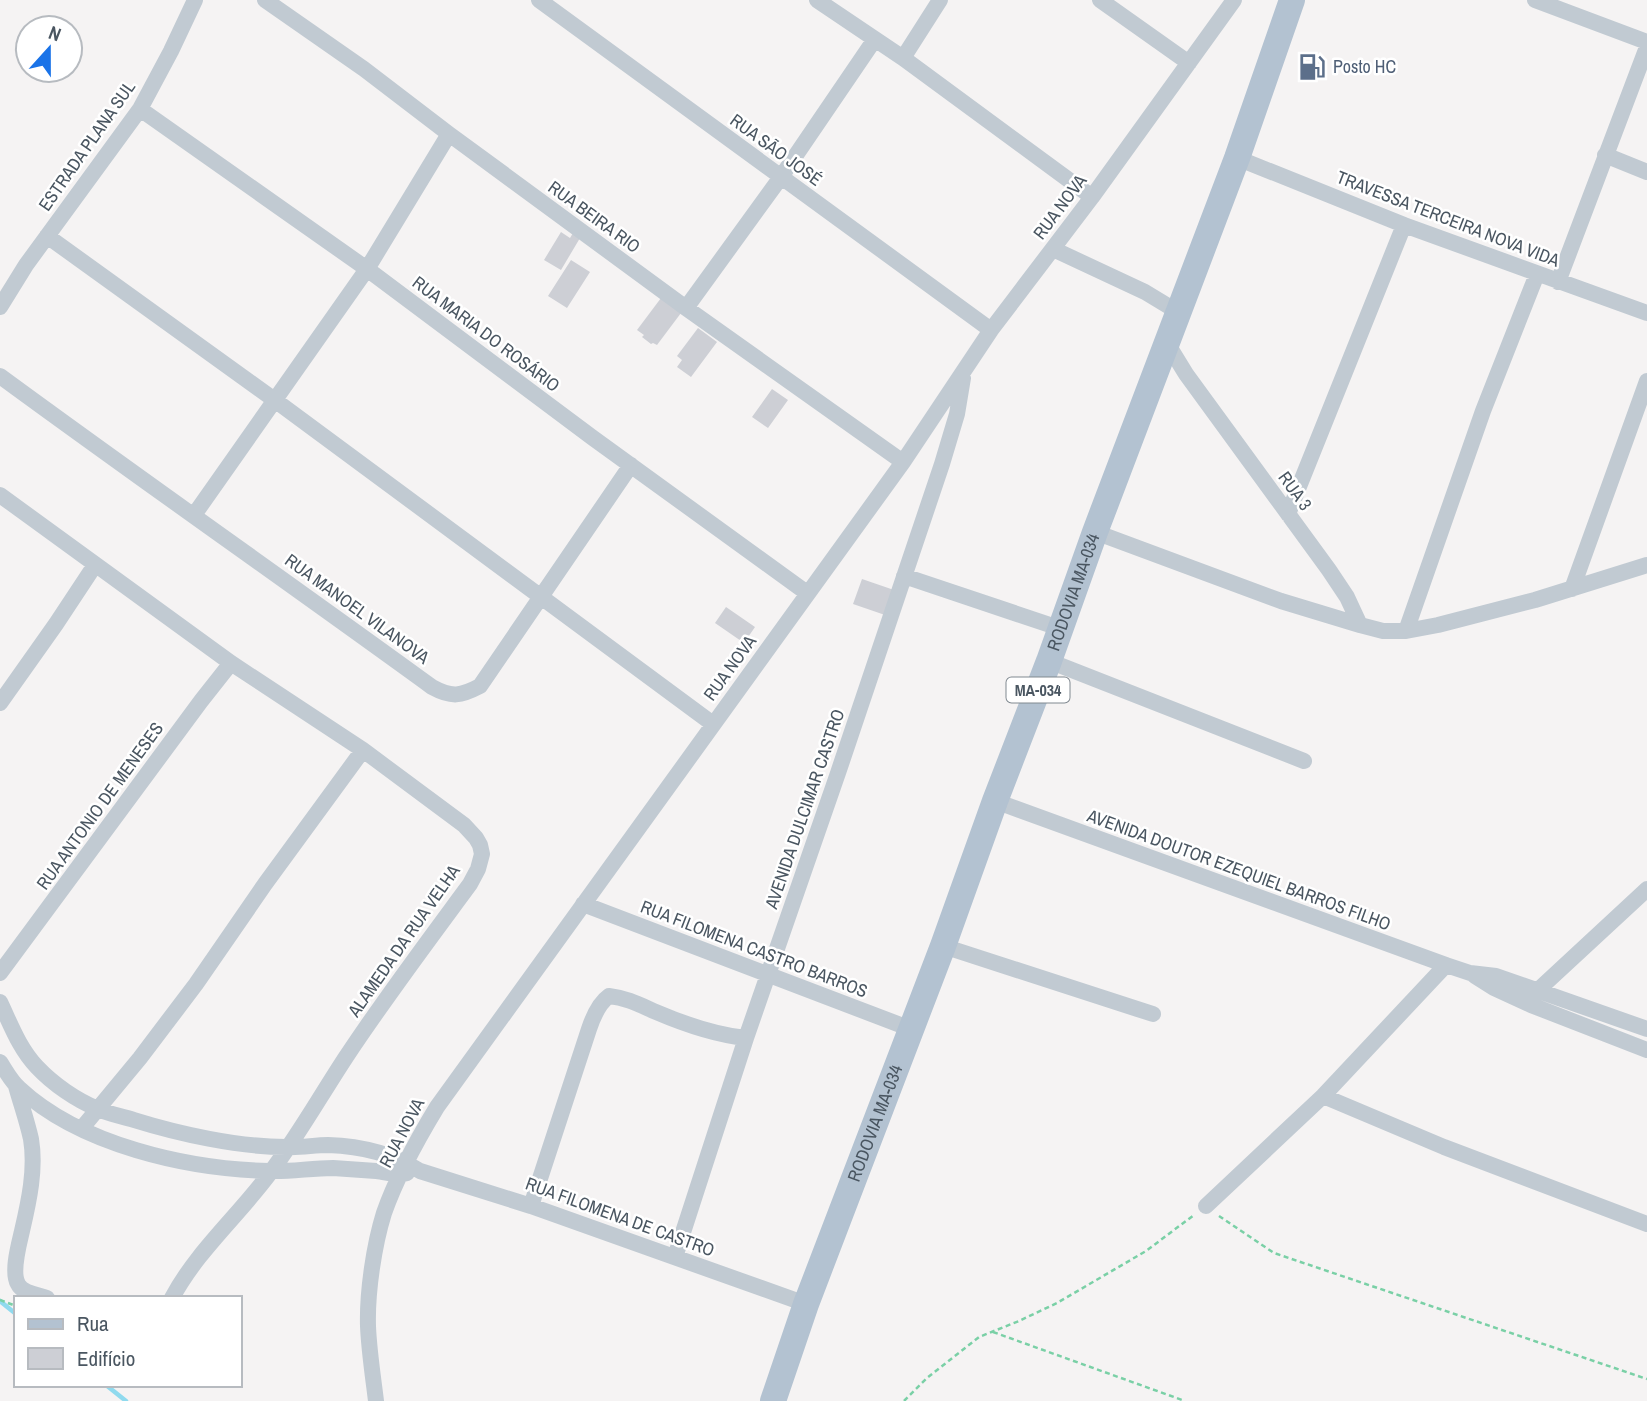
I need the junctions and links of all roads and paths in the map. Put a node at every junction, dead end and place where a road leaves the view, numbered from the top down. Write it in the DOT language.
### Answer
graph roads {
  1 [pos="195,0"];
  2 [pos="265,0"];
  3 [pos="539,0"];
  4 [pos="817,0"];
  5 [pos="940,0"];
  6 [pos="1100,0"];
  7 [pos="1234,0"];
  8 [pos="1292,0"];
  9 [pos="1535,0"];
  10 [pos="875,39"];
  11 [pos="1647,41"];
  12 [pos="1647,47"];
  13 [pos="904,58"];
  14 [pos="1189,63"];
  15 [pos="140,108"];
  16 [pos="449,134"];
  17 [pos="1605,155"];
  18 [pos="1237,158"];
  19 [pos="1647,172"];
  20 [pos="781,177"];
  21 [pos="1092,197"];
  22 [pos="1404,225"];
  23 [pos="47,236"];
  24 [pos="1053,249"];
  25 [pos="367,269"];
  26 [pos="1537,274"];
  27 [pos="1558,282"];
  28 [pos="0,307"];
  29 [pos="686,308"];
  30 [pos="1178,312"];
  31 [pos="1647,313"];
  32 [pos="991,330"];
  33 [pos="1167,343"];
  34 [pos="964,371"];
  35 [pos="0,376"];
  36 [pos="1647,381"];
  37 [pos="276,401"];
  38 [pos="903,462"];
  39 [pos="631,465"];
  40 [pos="0,495"];
  41 [pos="1288,514"];
  42 [pos="194,515"];
  43 [pos="1095,532"];
  44 [pos="95,565"];
  45 [pos="1647,565"];
  46 [pos="904,576"];
  47 [pos="1572,589"];
  48 [pos="807,593"];
  49 [pos="540,596"];
  50 [pos="1360,625"];
  51 [pos="1059,628"];
  52 [pos="1406,631"];
  53 [pos="1049,660"];
  54 [pos="231,663"];
  55 [pos="0,703"];
  56 [pos="713,724"];
  57 [pos="363,750"];
  58 [pos="1304,761"];
  59 [pos="995,802"];
  60 [pos="1647,889"];
  61 [pos="583,904"];
  62 [pos="943,946"];
  63 [pos="1446,965"];
  64 [pos="0,973"];
  65 [pos="1471,973"];
  66 [pos="769,975"];
  67 [pos="1537,991"];
  68 [pos="0,1002"];
  69 [pos="1153,1014"];
  70 [pos="911,1029"];
  71 [pos="1647,1029"];
  72 [pos="746,1038"];
  73 [pos="1647,1050"];
  74 [pos="0,1062"];
  75 [pos="16,1086"];
  76 [pos="1323,1096"];
  77 [pos="98,1109"];
  78 [pos="82,1128"];
  79 [pos="287,1147"];
  80 [pos="409,1169"];
  81 [pos="271,1171"];
  82 [pos="531,1206"];
  83 [pos="1206,1206"];
  84 [pos="1647,1224"];
  85 [pos="675,1257"];
  86 [pos="41,1296"];
  87 [pos="173,1296"];
  88 [pos="806,1304"];
  89 [pos="993,1332"];
  90 [pos="1647,1379"];
  91 [pos="777,1390"];
  92 [pos="376,1398"];
  93 [pos="904,1401"];
  94 [pos="1185,1401"];
  1 -- 15 [label="street, ESTRADA PLANA SUL"];
  2 -- 16 [label="street, RUA BEIRA RIO"];
  3 -- 20 [label="street, RUA SÃO JOSÉ"];
  4 -- 10 [label="street"];
  5 -- 13 [label="street"];
  6 -- 14 [label="street"];
  7 -- 14 [label="street, RUA NOVA"];
  8 -- 18 [label="main road, RODOVIA MA-034 / MA-034"];
  9 -- 11 [label="street"];
  10 -- 13 [label="street"];
  10 -- 20 [label="street"];
  12 -- 17 [label="street"];
  13 -- 21 [label="street"];
  14 -- 21 [label="street, RUA NOVA"];
  15 -- 23 [label="street, ESTRADA PLANA SUL"];
  15 -- 25 [label="street, RUA MARIA DO ROSÁRIO"];
  16 -- 25 [label="street"];
  16 -- 29 [label="street, RUA BEIRA RIO"];
  17 -- 19 [label="street"];
  17 -- 27 [label="street"];
  18 -- 22 [label="street, TRAVESSA TERCEIRA NOVA VIDA"];
  18 -- 30 [label="main road, RODOVIA MA-034 / MA-034"];
  20 -- 29 [label="street"];
  20 -- 32 [label="street, RUA SÃO JOSÉ"];
  21 -- 24 [label="street, RUA NOVA"];
  22 -- 26 [label="street, TRAVESSA TERCEIRA NOVA VIDA"];
  22 -- 41 [label="street"];
  23 -- 28 [label="street, ESTRADA PLANA SUL"];
  23 -- 37 [label="street"];
  24 -- 30 [label="street"];
  24 -- 32 [label="street, RUA NOVA"];
  25 -- 37 [label="street"];
  25 -- 39 [label="street, RUA MARIA DO ROSÁRIO"];
  26 -- 27 [label="street, TRAVESSA TERCEIRA NOVA VIDA"];
  26 -- 52 [label="street"];
  27 -- 31 [label="street, TRAVESSA TERCEIRA NOVA VIDA"];
  29 -- 38 [label="street, RUA BEIRA RIO"];
  30 -- 33 [label="main road, RODOVIA MA-034 / MA-034"];
  32 -- 34 [label="street, RUA NOVA"];
  33 -- 41 [label="street, RUA 3"];
  33 -- 43 [label="main road, RODOVIA MA-034 / MA-034"];
  34 -- 38 [label="street, RUA NOVA"];
  34 -- 46 [label="street, AVENIDA DULCIMAR CASTRO"];
  35 -- 42 [label="street, RUA MANOEL VILANOVA"];
  36 -- 47 [label="street"];
  37 -- 42 [label="street"];
  37 -- 49 [label="street"];
  38 -- 48 [label="street, RUA NOVA"];
  39 -- 48 [label="street, RUA MARIA DO ROSÁRIO"];
  39 -- 49 [label="street, RUA MANOEL VILANOVA"];
  40 -- 44 [label="street, ALAMEDA DA RUA VELHA"];
  41 -- 50 [label="street, RUA 3"];
  42 -- 49 [label="street, RUA MANOEL VILANOVA"];
  43 -- 50 [label="street"];
  43 -- 51 [label="main road, RODOVIA MA-034 / MA-034"];
  44 -- 54 [label="street, ALAMEDA DA RUA VELHA"];
  44 -- 55 [label="street"];
  45 -- 47 [label="street"];
  46 -- 51 [label="street"];
  46 -- 66 [label="street, AVENIDA DULCIMAR CASTRO"];
  47 -- 52 [label="street"];
  48 -- 56 [label="street, RUA NOVA"];
  49 -- 56 [label="street"];
  50 -- 52 [label="street"];
  51 -- 53 [label="main road, RODOVIA MA-034 / MA-034"];
  53 -- 58 [label="street"];
  53 -- 59 [label="main road, RODOVIA MA-034 / MA-034"];
  54 -- 57 [label="street, ALAMEDA DA RUA VELHA"];
  54 -- 64 [label="street, RUA ANTONIO DE MENESES"];
  56 -- 61 [label="street, RUA NOVA"];
  57 -- 77 [label="street"];
  57 -- 79 [label="street, ALAMEDA DA RUA VELHA"];
  59 -- 62 [label="main road, RODOVIA MA-034 / MA-034"];
  59 -- 63 [label="street, AVENIDA DOUTOR EZEQUIEL BARROS FILHO"];
  60 -- 67 [label="street"];
  61 -- 66 [label="street, RUA FILOMENA CASTRO BARROS"];
  61 -- 80 [label="street, RUA NOVA"];
  62 -- 69 [label="street"];
  62 -- 70 [label="main road, RODOVIA MA-034 / MA-034"];
  63 -- 65 [label="street, AVENIDA DOUTOR EZEQUIEL BARROS FILHO"];
  63 -- 76 [label="street"];
  65 -- 67 [label="street, AVENIDA DOUTOR EZEQUIEL BARROS FILHO"];
  65 -- 73 [label="street, AVENIDA DOUTOR EZEQUIEL BARROS FILHO"];
  66 -- 70 [label="street, RUA FILOMENA CASTRO BARROS"];
  66 -- 72 [label="street, AVENIDA DULCIMAR CASTRO"];
  67 -- 71 [label="street, AVENIDA DOUTOR EZEQUIEL BARROS FILHO"];
  68 -- 77 [label="street"];
  70 -- 88 [label="main road, RODOVIA MA-034 / MA-034"];
  72 -- 82 [label="street"];
  72 -- 85 [label="street, AVENIDA DULCIMAR CASTRO"];
  74 -- 75 [label="street"];
  75 -- 78 [label="street"];
  75 -- 86 [label="street"];
  76 -- 83 [label="street"];
  76 -- 84 [label="street"];
  77 -- 78 [label="street"];
  77 -- 79 [label="street"];
  78 -- 81 [label="street"];
  79 -- 80 [label="street"];
  79 -- 81 [label="street, ALAMEDA DA RUA VELHA"];
  80 -- 81 [label="street"];
  80 -- 82 [label="street, RUA FILOMENA DE CASTRO"];
  80 -- 92 [label="street, RUA NOVA"];
  81 -- 87 [label="street, ALAMEDA DA RUA VELHA"];
  82 -- 85 [label="street, RUA FILOMENA DE CASTRO"];
  83 -- 89 [label="path"];
  83 -- 90 [label="path"];
  85 -- 88 [label="street, RUA FILOMENA DE CASTRO"];
  88 -- 91 [label="main road, RODOVIA MA-034 / MA-034"];
  89 -- 93 [label="path"];
  89 -- 94 [label="path"];
}
